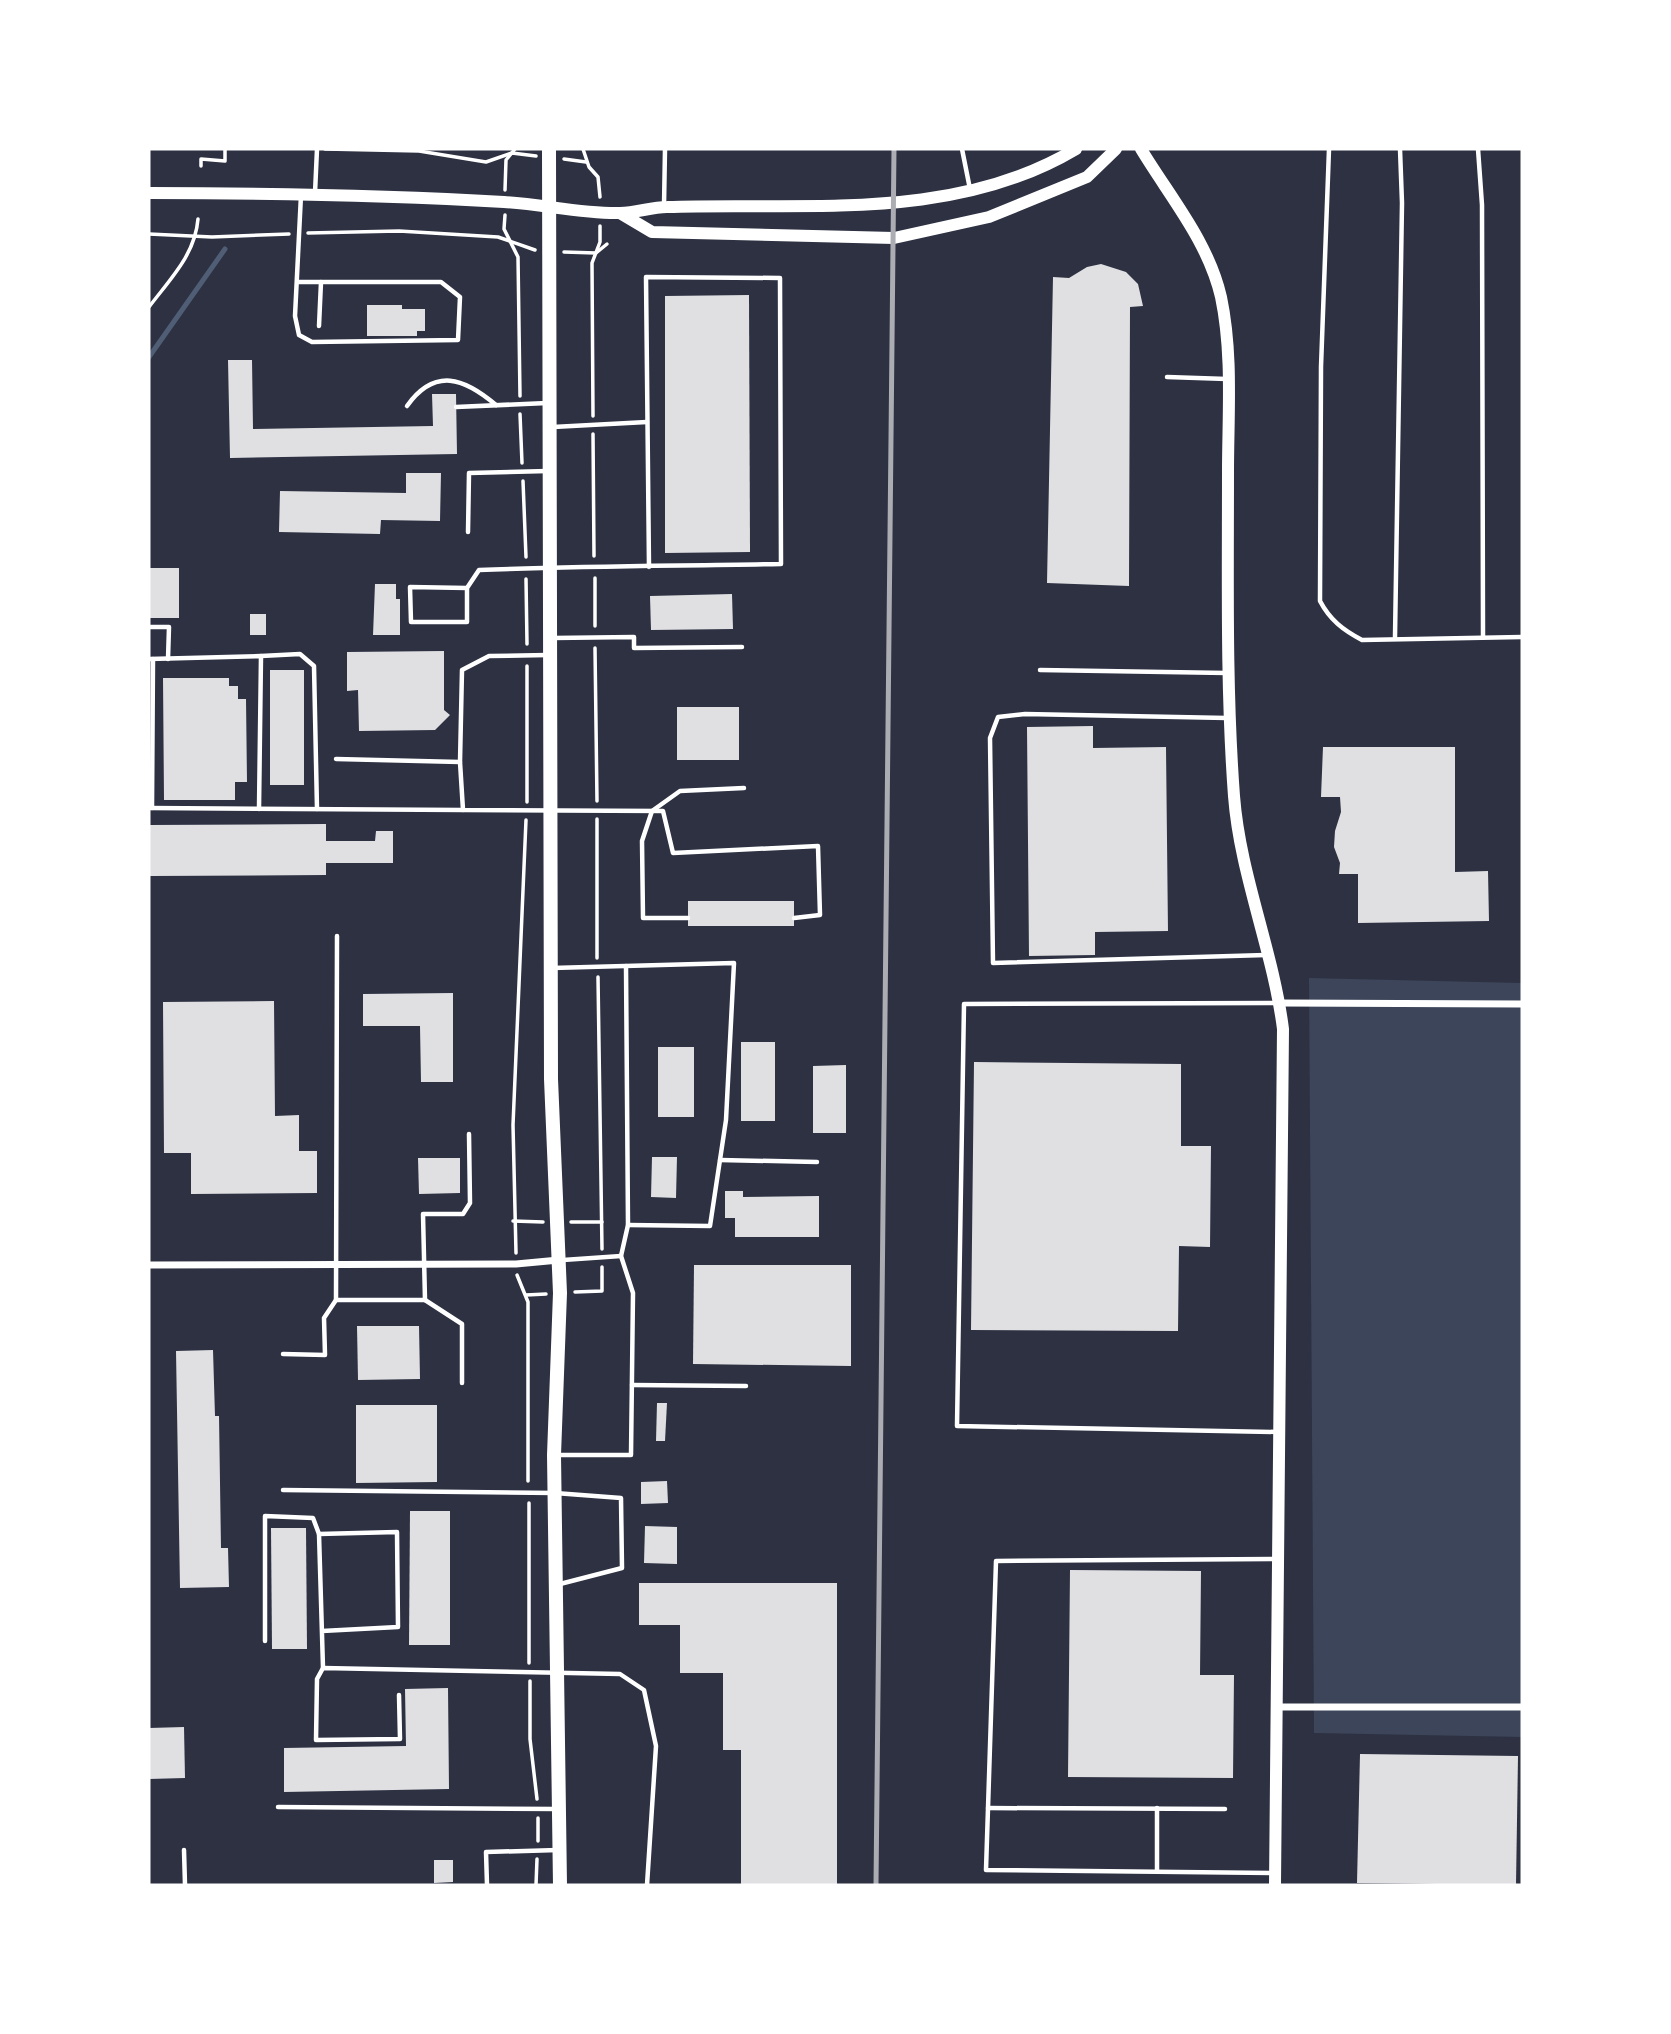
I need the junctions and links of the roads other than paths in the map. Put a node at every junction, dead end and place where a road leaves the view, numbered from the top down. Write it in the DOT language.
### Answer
graph roads {
  1 [pos="317,149"];
  2 [pos="549,149"];
  3 [pos="665,149"];
  4 [pos="962,149"];
  5 [pos="1076,149"];
  6 [pos="1116,149"];
  7 [pos="1141,149"];
  8 [pos="1329,149"];
  9 [pos="1400,149"];
  10 [pos="1478,149"];
  11 [pos="971,192"];
  12 [pos="149,193"];
  13 [pos="301,195"];
  14 [pos="315,195"];
  15 [pos="551,206"];
  16 [pos="664,206"];
  17 [pos="620,214"];
  18 [pos="299,282"];
  19 [pos="321,282"];
  20 [pos="319,326"];
  21 [pos="1167,377"];
  22 [pos="1228,379"];
  23 [pos="548,402"];
  24 [pos="496,405"];
  25 [pos="407,406"];
  26 [pos="456,407"];
  27 [pos="647,422"];
  28 [pos="548,427"];
  29 [pos="548,471"];
  30 [pos="468,531"];
  31 [pos="649,567"];
  32 [pos="549,568"];
  33 [pos="467,588"];
  34 [pos="149,627"];
  35 [pos="1483,636"];
  36 [pos="1522,636"];
  37 [pos="1395,637"];
  38 [pos="549,638"];
  39 [pos="742,648"];
  40 [pos="549,655"];
  41 [pos="261,656"];
  42 [pos="151,659"];
  43 [pos="168,659"];
  44 [pos="1041,670"];
  45 [pos="1228,673"];
  46 [pos="1228,718"];
  47 [pos="150,739"];
  48 [pos="336,759"];
  49 [pos="460,762"];
  50 [pos="744,788"];
  51 [pos="150,808"];
  52 [pos="550,808"];
  53 [pos="259,809"];
  54 [pos="317,809"];
  55 [pos="463,810"];
  56 [pos="652,811"];
  57 [pos="688,918"];
  58 [pos="794,918"];
  59 [pos="337,936"];
  60 [pos="1267,956"];
  61 [pos="626,966"];
  62 [pos="551,968"];
  63 [pos="1280,1003"];
  64 [pos="1522,1004"];
  65 [pos="469,1134"];
  66 [pos="720,1160"];
  67 [pos="817,1162"];
  68 [pos="628,1225"];
  69 [pos="621,1256"];
  70 [pos="559,1260"];
  71 [pos="424,1264"];
  72 [pos="149,1265"];
  73 [pos="335,1265"];
  74 [pos="335,1300"];
  75 [pos="425,1300"];
  76 [pos="283,1354"];
  77 [pos="462,1383"];
  78 [pos="632,1385"];
  79 [pos="746,1386"];
  80 [pos="1281,1432"];
  81 [pos="554,1455"];
  82 [pos="283,1490"];
  83 [pos="555,1493"];
  84 [pos="319,1534"];
  85 [pos="1280,1559"];
  86 [pos="556,1585"];
  87 [pos="322,1631"];
  88 [pos="265,1641"];
  89 [pos="323,1668"];
  90 [pos="557,1672"];
  91 [pos="399,1695"];
  92 [pos="1279,1707"];
  93 [pos="1522,1707"];
  94 [pos="278,1807"];
  95 [pos="988,1808"];
  96 [pos="1157,1808"];
  97 [pos="559,1809"];
  98 [pos="1225,1809"];
  99 [pos="184,1850"];
  100 [pos="559,1850"];
  101 [pos="1157,1871"];
  102 [pos="1275,1879"];
  103 [pos="185,1885"];
  104 [pos="487,1885"];
  105 [pos="559,1885"];
  106 [pos="647,1885"];
  1 -- 14 [label="lane"];
  2 -- 15 [label="main road"];
  3 -- 16 [label="lane"];
  4 -- 11 [label="lane"];
  5 -- 11 [label="street"];
  6 -- 17 [label="street"];
  7 -- 22 [label="street"];
  8 -- 37 [label="lane"];
  9 -- 37 [label="lane"];
  10 -- 35 [label="lane"];
  11 -- 16 [label="street"];
  12 -- 13 [label="street"];
  13 -- 14 [label="street"];
  13 -- 18 [label="lane"];
  14 -- 15 [label="street"];
  15 -- 17 [label="street"];
  15 -- 23 [label="main road"];
  16 -- 17 [label="street"];
  18 -- 19 [label="lane"];
  18 -- 19 [label="lane"];
  19 -- 20 [label="lane"];
  21 -- 22 [label="lane"];
  22 -- 45 [label="street"];
  23 -- 24 [label="lane"];
  23 -- 28 [label="main road"];
  24 -- 25 [label="lane"];
  24 -- 26 [label="lane"];
  27 -- 28 [label="lane"];
  27 -- 31 [label="lane"];
  27 -- 31 [label="lane"];
  28 -- 29 [label="main road"];
  29 -- 30 [label="lane"];
  29 -- 32 [label="main road"];
  31 -- 32 [label="lane"];
  32 -- 33 [label="lane"];
  32 -- 38 [label="main road"];
  33 -- 33 [label="lane"];
  34 -- 43 [label="lane"];
  35 -- 36 [label="lane"];
  35 -- 37 [label="lane"];
  38 -- 39 [label="lane"];
  38 -- 40 [label="main road"];
  40 -- 49 [label="lane"];
  40 -- 52 [label="main road"];
  41 -- 43 [label="lane"];
  41 -- 53 [label="lane"];
  41 -- 54 [label="lane"];
  42 -- 43 [label="lane"];
  42 -- 47 [label="lane"];
  44 -- 45 [label="lane"];
  45 -- 46 [label="street"];
  46 -- 60 [label="street"];
  46 -- 60 [label="lane"];
  47 -- 51 [label="lane"];
  48 -- 49 [label="lane"];
  49 -- 55 [label="lane"];
  50 -- 56 [label="lane"];
  51 -- 53 [label="lane"];
  52 -- 55 [label="lane"];
  52 -- 56 [label="lane"];
  52 -- 62 [label="main road"];
  53 -- 54 [label="lane"];
  54 -- 55 [label="lane"];
  56 -- 57 [label="lane"];
  56 -- 58 [label="lane"];
  59 -- 73 [label="lane"];
  60 -- 63 [label="street"];
  61 -- 62 [label="lane"];
  61 -- 66 [label="lane"];
  61 -- 68 [label="lane"];
  62 -- 70 [label="main road"];
  63 -- 64 [label="street"];
  63 -- 80 [label="street"];
  63 -- 80 [label="lane"];
  65 -- 71 [label="lane"];
  66 -- 67 [label="lane"];
  66 -- 68 [label="lane"];
  68 -- 69 [label="lane"];
  69 -- 70 [label="lane"];
  69 -- 78 [label="lane"];
  70 -- 71 [label="street"];
  70 -- 81 [label="main road"];
  71 -- 73 [label="street"];
  71 -- 75 [label="lane"];
  72 -- 73 [label="street"];
  73 -- 74 [label="lane"];
  74 -- 75 [label="lane"];
  74 -- 76 [label="lane"];
  75 -- 77 [label="lane"];
  78 -- 79 [label="lane"];
  78 -- 81 [label="lane"];
  80 -- 85 [label="street"];
  81 -- 83 [label="main road"];
  82 -- 83 [label="lane"];
  83 -- 86 [label="main road"];
  83 -- 86 [label="lane"];
  84 -- 87 [label="lane"];
  84 -- 87 [label="lane"];
  84 -- 88 [label="lane"];
  85 -- 92 [label="street"];
  85 -- 95 [label="lane"];
  86 -- 90 [label="main road"];
  87 -- 89 [label="lane"];
  89 -- 90 [label="lane"];
  89 -- 91 [label="lane"];
  90 -- 97 [label="main road"];
  90 -- 106 [label="lane"];
  92 -- 93 [label="street"];
  92 -- 102 [label="street"];
  94 -- 97 [label="lane"];
  95 -- 96 [label="lane"];
  95 -- 101 [label="lane"];
  96 -- 98 [label="lane"];
  96 -- 101 [label="lane"];
  97 -- 100 [label="main road"];
  99 -- 103 [label="lane"];
  100 -- 104 [label="lane"];
  100 -- 105 [label="main road"];
  101 -- 102 [label="lane"];
}
